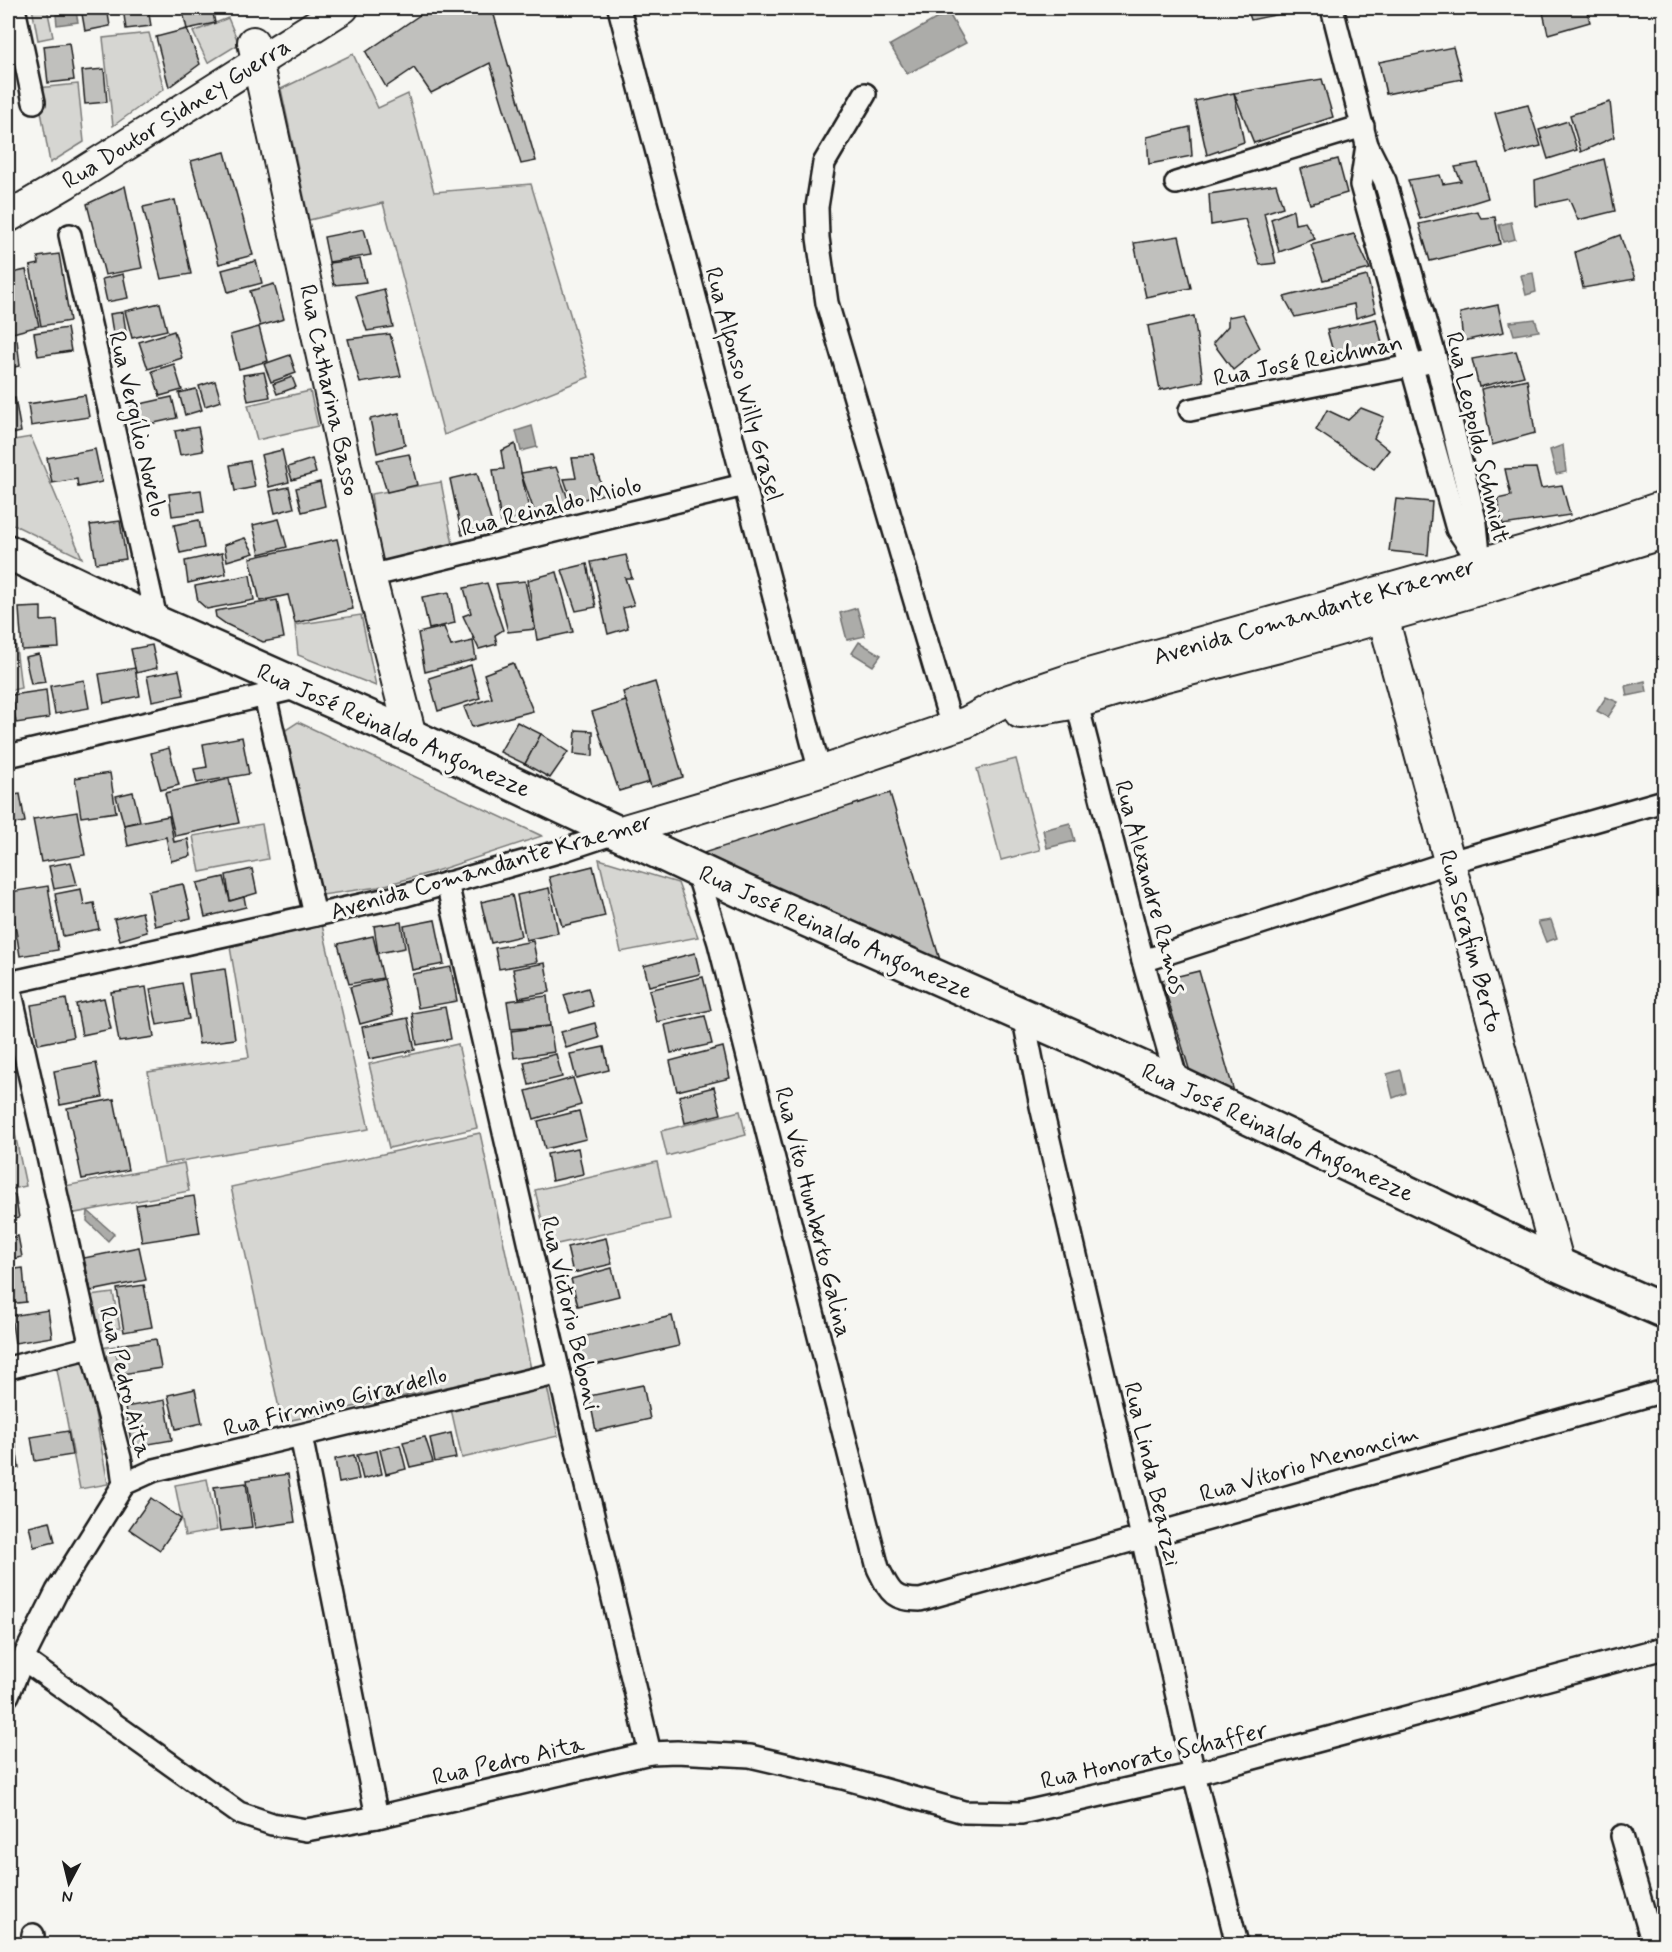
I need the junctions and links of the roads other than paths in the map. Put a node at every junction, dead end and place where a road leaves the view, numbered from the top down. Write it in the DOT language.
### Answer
graph roads {
  1 [pos="14,8"];
  2 [pos="309,8"];
  3 [pos="343,8"];
  4 [pos="619,8"];
  5 [pos="1332,8"];
  6 [pos="255,52"];
  7 [pos="865,94"];
  8 [pos="34,102"];
  9 [pos="1365,135"];
  10 [pos="1176,183"];
  11 [pos="8,195"];
  12 [pos="8,217"];
  13 [pos="70,235"];
  14 [pos="1436,360"];
  15 [pos="1410,365"];
  16 [pos="1190,410"];
  17 [pos="744,485"];
  18 [pos="1665,506"];
  19 [pos="1665,532"];
  20 [pos="1569,550"];
  21 [pos="8,552"];
  22 [pos="1485,575"];
  23 [pos="370,576"];
  24 [pos="1380,605"];
  25 [pos="157,623"];
  26 [pos="300,687"];
  27 [pos="1074,691"];
  28 [pos="265,696"];
  29 [pos="959,724"];
  30 [pos="411,736"];
  31 [pos="8,756"];
  32 [pos="820,772"];
  33 [pos="1665,801"];
  34 [pos="618,832"];
  35 [pos="1450,862"];
  36 [pos="696,869"];
  37 [pos="447,883"];
  38 [pos="315,915"];
  39 [pos="1143,961"];
  40 [pos="8,982"];
  41 [pos="1023,1015"];
  42 [pos="1178,1084"];
  43 [pos="1559,1265"];
  44 [pos="1665,1311"];
  45 [pos="91,1347"];
  46 [pos="8,1368"];
  47 [pos="559,1373"];
  48 [pos="1665,1391"];
  49 [pos="301,1436"];
  50 [pos="124,1484"];
  51 [pos="1142,1537"];
  52 [pos="878,1568"];
  53 [pos="1665,1648"];
  54 [pos="23,1659"];
  55 [pos="8,1695"];
  56 [pos="650,1753"];
  57 [pos="1194,1774"];
  58 [pos="377,1816"];
  59 [pos="1622,1836"];
  60 [pos="1237,1944"];
  61 [pos="1653,1944"];
  1 -- 8 [label="street"];
  2 -- 6 [label="main road, Rua Doutor Sidney Guerra"];
  3 -- 6 [label="main road, Rua Doutor Sidney Guerra"];
  4 -- 17 [label="street, Rua Alfonso Willy Grasel"];
  5 -- 9 [label="street, Rua Leopoldo Schmidt"];
  6 -- 11 [label="main road, Rua Doutor Sidney Guerra"];
  6 -- 12 [label="main road, Rua Doutor Sidney Guerra"];
  6 -- 23 [label="main road, Rua Catharina Basso"];
  7 -- 29 [label="street"];
  9 -- 10 [label="street"];
  9 -- 14 [label="street, Rua Leopoldo Schmidt"];
  9 -- 15 [label="street, Rua Leopoldo Schmidt"];
  13 -- 25 [label="street, Rua Vergílio Novelo"];
  14 -- 15 [label="street, Rua José Reichman"];
  14 -- 22 [label="street, Rua Leopoldo Schmidt"];
  15 -- 16 [label="street, Rua José Reichman"];
  15 -- 22 [label="street, Rua Leopoldo Schmidt"];
  17 -- 23 [label="street, Rua Reinaldo Miolo"];
  17 -- 32 [label="street, Rua Alfonso Willy Grasel"];
  18 -- 20 [label="main road, Avenida Comandante Kraemer"];
  19 -- 20 [label="main road, Avenida Comandante Kraemer"];
  20 -- 22 [label="main road, Avenida Comandante Kraemer"];
  21 -- 25 [label="main road, Rua José Reinaldo Angonezze"];
  22 -- 24 [label="main road, Avenida Comandante Kraemer"];
  23 -- 30 [label="main road, Rua Catharina Basso"];
  24 -- 27 [label="main road, Avenida Comandante Kraemer"];
  24 -- 35 [label="main road, Rua Serafim Berto"];
  25 -- 26 [label="main road, Rua José Reinaldo Angonezze"];
  26 -- 28 [label="street"];
  26 -- 30 [label="main road, Rua José Reinaldo Angonezze"];
  27 -- 29 [label="main road, Avenida Comandante Kraemer"];
  27 -- 39 [label="street, Rua Alexandre Ramos"];
  28 -- 31 [label="street"];
  28 -- 38 [label="street"];
  29 -- 32 [label="main road, Avenida Comandante Kraemer"];
  30 -- 34 [label="main road, Rua José Reinaldo Angonezze"];
  32 -- 34 [label="main road, Avenida Comandante Kraemer"];
  33 -- 35 [label="street"];
  34 -- 36 [label="main road, Rua José Reinaldo Angonezze"];
  34 -- 37 [label="street, Avenida Comandante Kraemer"];
  35 -- 39 [label="street"];
  35 -- 43 [label="main road, Rua Serafim Berto"];
  36 -- 41 [label="main road, Rua José Reinaldo Angonezze"];
  36 -- 52 [label="street, Rua Vito Humberto Galina"];
  37 -- 38 [label="street, Avenida Comandante Kraemer"];
  37 -- 47 [label="street, Rua Victorio Beboni"];
  38 -- 40 [label="street, Avenida Comandante Kraemer"];
  39 -- 42 [label="street, Rua Alexandre Ramos"];
  40 -- 45 [label="street, Rua Pedro Aita"];
  41 -- 42 [label="main road, Rua José Reinaldo Angonezze"];
  41 -- 51 [label="street, Rua Linda Bearzzi"];
  42 -- 43 [label="main road, Rua José Reinaldo Angonezze"];
  43 -- 44 [label="main road, Rua José Reinaldo Angonezze"];
  45 -- 46 [label="street"];
  45 -- 50 [label="street, Rua Pedro Aita"];
  47 -- 49 [label="street, Rua Firmino Girardello"];
  47 -- 56 [label="street, Rua Victorio Beboni"];
  48 -- 51 [label="street, Rua Vitorio Menoncim"];
  49 -- 50 [label="street, Rua Firmino Girardello"];
  49 -- 58 [label="street"];
  50 -- 54 [label="street, Rua Pedro Aita"];
  51 -- 52 [label="street, Rua Vitorio Menoncim"];
  51 -- 57 [label="street, Rua Linda Bearzzi"];
  53 -- 57 [label="street, Rua Honorato Schaffer"];
  54 -- 55 [label="street"];
  54 -- 58 [label="street, Rua Pedro Aita"];
  56 -- 57 [label="street, Rua Honorato Schaffer"];
  56 -- 58 [label="street, Rua Pedro Aita"];
  57 -- 60 [label="street, Rua Linda Bearzzi"];
  59 -- 61 [label="street"];
}
